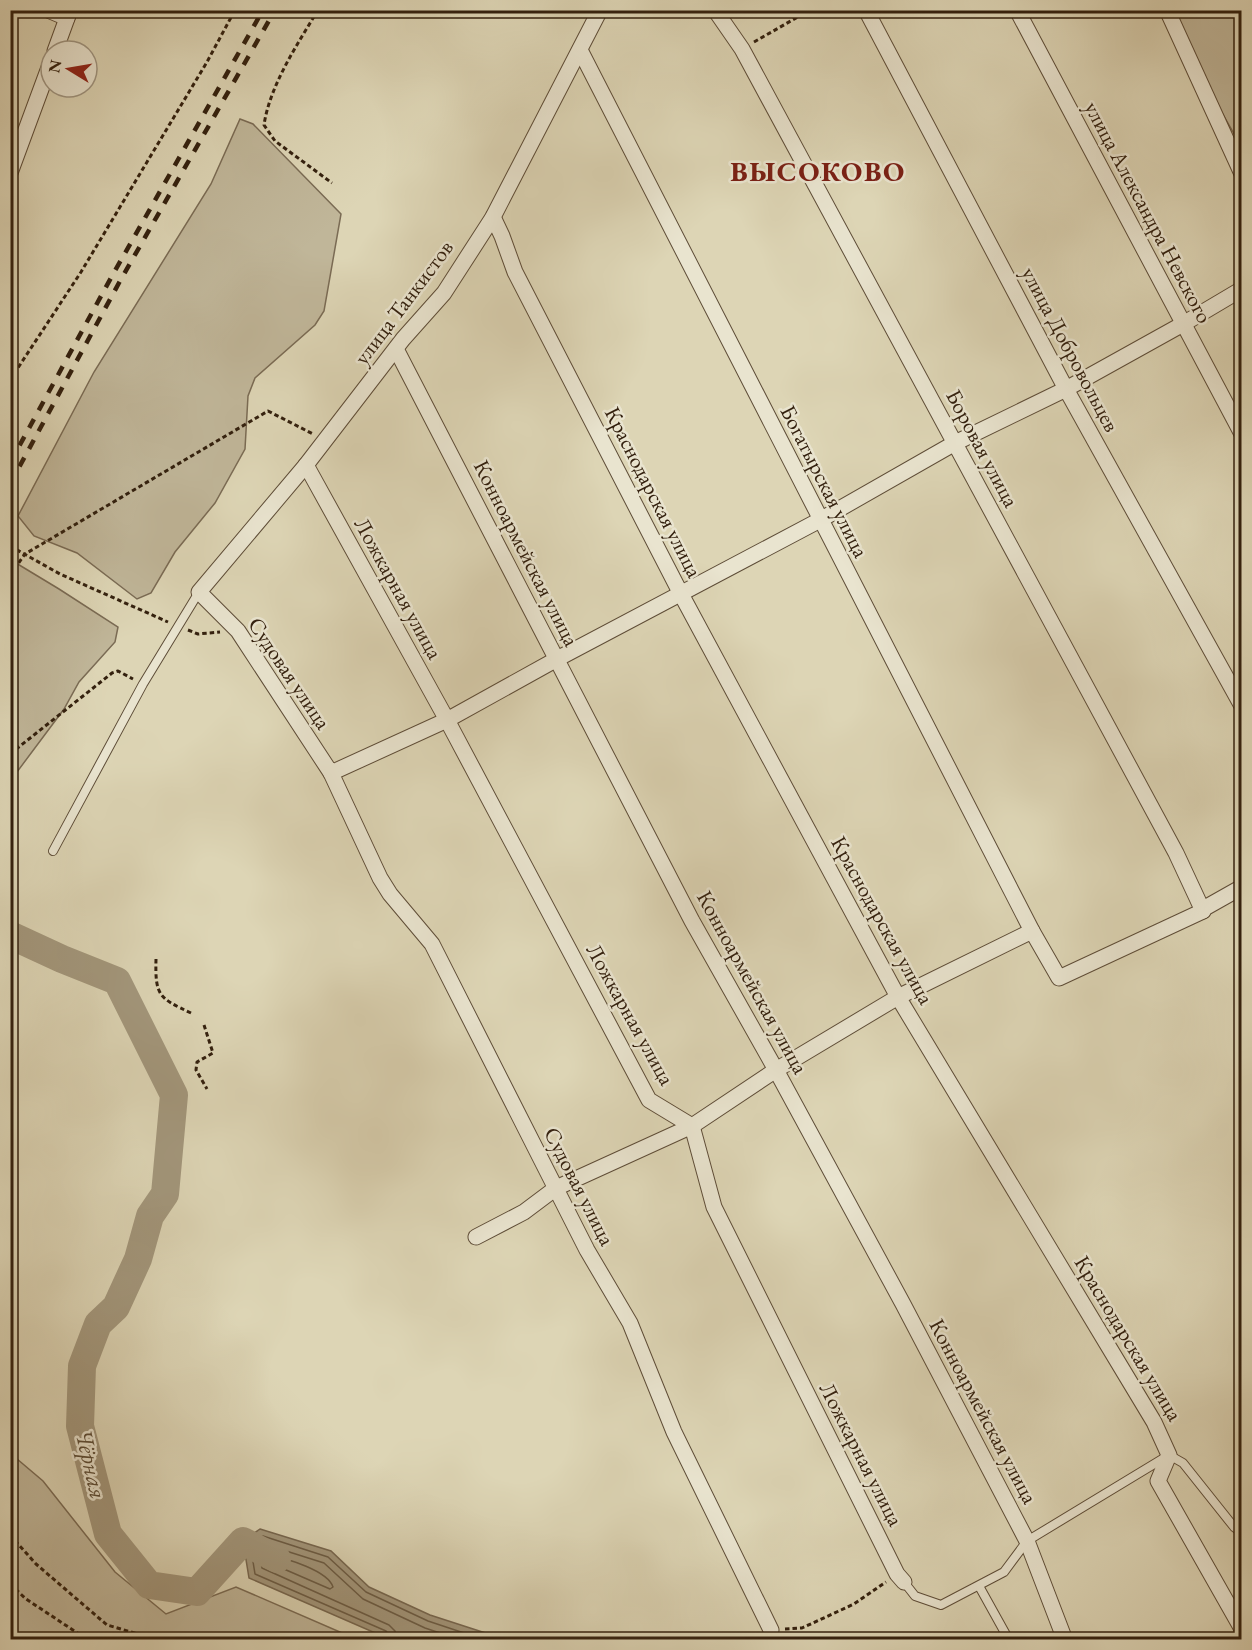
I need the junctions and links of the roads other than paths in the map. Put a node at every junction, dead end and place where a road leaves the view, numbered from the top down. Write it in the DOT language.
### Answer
graph roads {
  1 [pos="48,10"];
  2 [pos="600,10"];
  3 [pos="715,10"];
  4 [pos="866,10"];
  5 [pos="1017,10"];
  6 [pos="1167,10"];
  7 [pos="69,14"];
  8 [pos="60,39"];
  9 [pos="580,50"];
  10 [pos="39,94"];
  11 [pos="10,173"];
  12 [pos="1242,174"];
  13 [pos="493,217"];
  14 [pos="1242,289"];
  15 [pos="1183,324"];
  16 [pos="396,349"];
  17 [pos="1066,389"];
  18 [pos="1242,434"];
  19 [pos="955,443"];
  20 [pos="306,465"];
  21 [pos="820,520"];
  22 [pos="200,592"];
  23 [pos="681,594"];
  24 [pos="557,659"];
  25 [pos="1242,706"];
  26 [pos="447,720"];
  27 [pos="331,773"];
  28 [pos="53,851"];
  29 [pos="1242,887"];
  30 [pos="1203,911"];
  31 [pos="1032,931"];
  32 [pos="898,998"];
  33 [pos="776,1071"];
  34 [pos="692,1126"];
  35 [pos="556,1188"];
  36 [pos="476,1237"];
  37 [pos="1168,1455"];
  38 [pos="1242,1533"];
  39 [pos="1027,1541"];
  40 [pos="900,1578"];
  41 [pos="979,1586"];
  42 [pos="1242,1629"];
  43 [pos="771,1630"];
  44 [pos="1009,1640"];
  45 [pos="1065,1640"];
  1 -- 7 [label="street"];
  2 -- 9 [label="street, улица Танкистов"];
  3 -- 19 [label="street, Боровая улица"];
  4 -- 17 [label="street, улица Добровольцев"];
  5 -- 15 [label="street, улица Александра Невского"];
  6 -- 12 [label="street"];
  7 -- 8 [label="street"];
  9 -- 13 [label="street, улица Танкистов"];
  9 -- 21 [label="street, Богатырская улица"];
  10 -- 11 [label="street"];
  13 -- 16 [label="street, улица Танкистов"];
  13 -- 23 [label="street, Краснодарская улица"];
  14 -- 15 [label="street"];
  15 -- 17 [label="street"];
  15 -- 18 [label="street, улица Александра Невского"];
  16 -- 20 [label="street, улица Танкистов"];
  16 -- 24 [label="street, Конноармейская улица"];
  17 -- 19 [label="street"];
  17 -- 25 [label="street, улица Добровольцев"];
  19 -- 21 [label="street"];
  19 -- 30 [label="street, Боровая улица"];
  20 -- 22 [label="street, улица Танкистов"];
  20 -- 26 [label="street, Ложкарная улица"];
  21 -- 23 [label="street"];
  21 -- 31 [label="street, Богатырская улица"];
  22 -- 27 [label="street, Судовая улица"];
  22 -- 28 [label="lane"];
  23 -- 24 [label="street"];
  23 -- 32 [label="street, Краснодарская улица"];
  24 -- 26 [label="street"];
  24 -- 33 [label="street, Конноармейская улица"];
  26 -- 27 [label="street"];
  26 -- 34 [label="street, Ложкарная улица"];
  27 -- 35 [label="street, Судовая улица"];
  29 -- 30 [label="street"];
  30 -- 31 [label="street, Богатырская улица"];
  31 -- 32 [label="street"];
  32 -- 33 [label="street"];
  32 -- 37 [label="street, Краснодарская улица"];
  33 -- 34 [label="street"];
  33 -- 39 [label="street, Конноармейская улица"];
  34 -- 35 [label="street"];
  34 -- 40 [label="street, Ложкарная улица"];
  35 -- 36 [label="street"];
  35 -- 43 [label="street, Судовая улица"];
  37 -- 38 [label="lane"];
  37 -- 39 [label="lane"];
  37 -- 42 [label="street, Краснодарская улица"];
  39 -- 41 [label="lane"];
  39 -- 45 [label="street, Конноармейская улица"];
  40 -- 41 [label="lane"];
  41 -- 44 [label="lane"];
}
